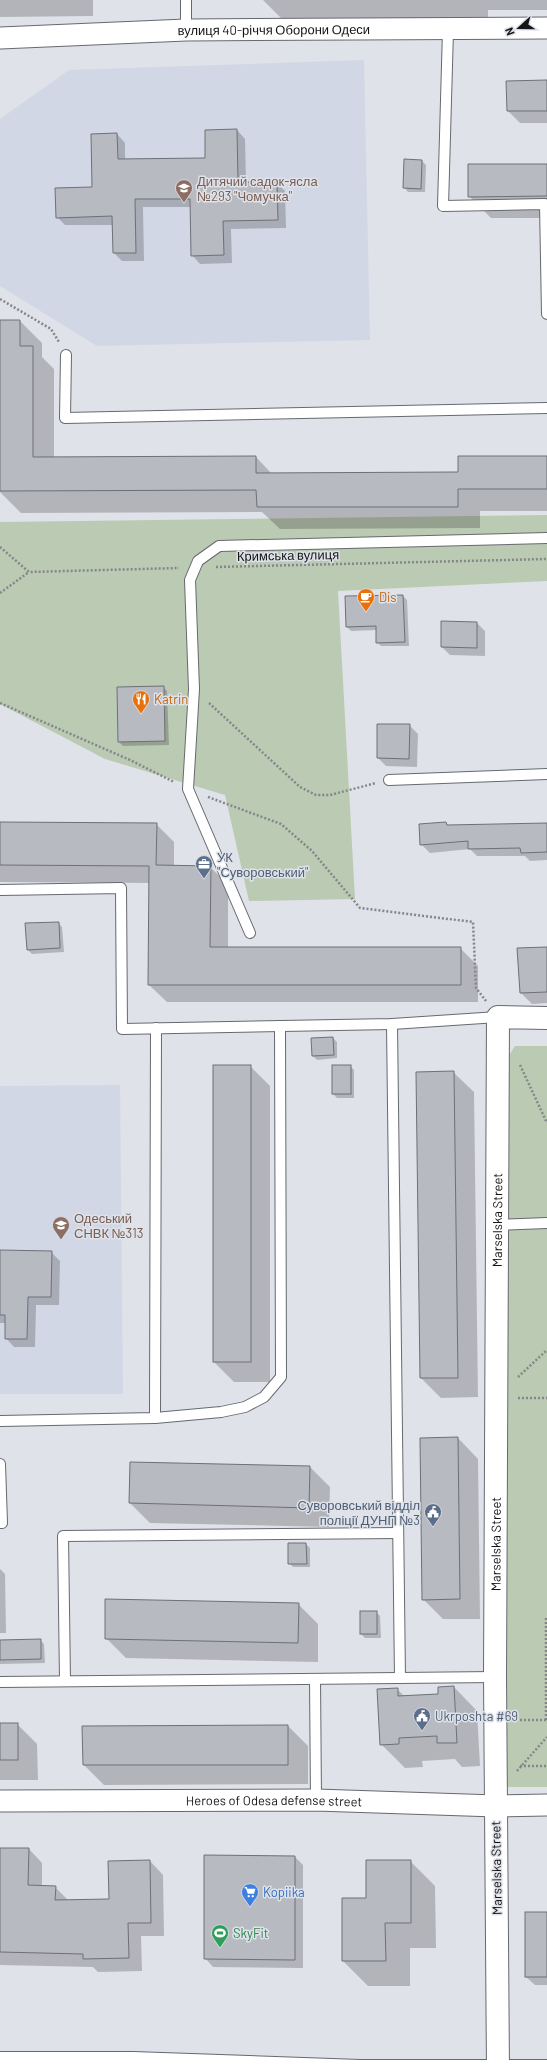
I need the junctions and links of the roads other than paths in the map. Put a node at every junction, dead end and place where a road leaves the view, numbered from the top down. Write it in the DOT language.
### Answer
graph roads {
  1 [pos="186,0"];
  2 [pos="547,28"];
  3 [pos="186,30"];
  4 [pos="448,30"];
  5 [pos="0,38"];
  6 [pos="547,314"];
  7 [pos="66,355"];
  8 [pos="547,408"];
  9 [pos="547,538"];
  10 [pos="547,774"];
  11 [pos="389,780"];
  12 [pos="0,890"];
  13 [pos="250,933"];
  14 [pos="498,1017"];
  15 [pos="547,1018"];
  16 [pos="392,1024"];
  17 [pos="280,1026"];
  18 [pos="156,1028"];
  19 [pos="547,1223"];
  20 [pos="496,1225"];
  21 [pos="155,1418"];
  22 [pos="0,1420"];
  23 [pos="0,1464"];
  24 [pos="0,1523"];
  25 [pos="398,1533"];
  26 [pos="496,1677"];
  27 [pos="400,1678"];
  28 [pos="315,1679"];
  29 [pos="0,1682"];
  30 [pos="65,1682"];
  31 [pos="316,1800"];
  32 [pos="0,1801"];
  33 [pos="547,1805"];
  34 [pos="496,1806"];
  35 [pos="0,2063"];
  36 [pos="498,2071"];
  37 [pos="547,2071"];
  1 -- 3 [label="lane"];
  2 -- 4 [label="street, вулиця 40-річчя Оборони Одеси"];
  3 -- 4 [label="street, вулиця 40-річчя Оборони Одеси"];
  3 -- 5 [label="street, вулиця 40-річчя Оборони Одеси"];
  4 -- 6 [label="lane"];
  7 -- 8 [label="lane"];
  9 -- 13 [label="lane"];
  10 -- 11 [label="lane"];
  12 -- 18 [label="lane"];
  14 -- 15 [label="street"];
  14 -- 16 [label="lane"];
  14 -- 20 [label="street, Marselska Street"];
  16 -- 17 [label="lane"];
  16 -- 25 [label="lane"];
  17 -- 18 [label="lane"];
  17 -- 21 [label="lane"];
  18 -- 21 [label="lane"];
  19 -- 20 [label="lane"];
  20 -- 26 [label="street, Marselska Street"];
  21 -- 22 [label="lane"];
  23 -- 24 [label="lane"];
  25 -- 27 [label="lane"];
  25 -- 30 [label="lane"];
  26 -- 27 [label="lane"];
  26 -- 34 [label="street, Marselska Street"];
  27 -- 28 [label="lane"];
  28 -- 30 [label="lane"];
  28 -- 31 [label="lane"];
  29 -- 30 [label="lane"];
  31 -- 32 [label="street, Heroes of Odesa defense street"];
  31 -- 34 [label="street, Heroes of Odesa defense street"];
  33 -- 34 [label="street, Heroes of Odesa defense street"];
  34 -- 36 [label="street, Marselska Street"];
  35 -- 36 [label="street"];
  36 -- 37 [label="street"];
}
